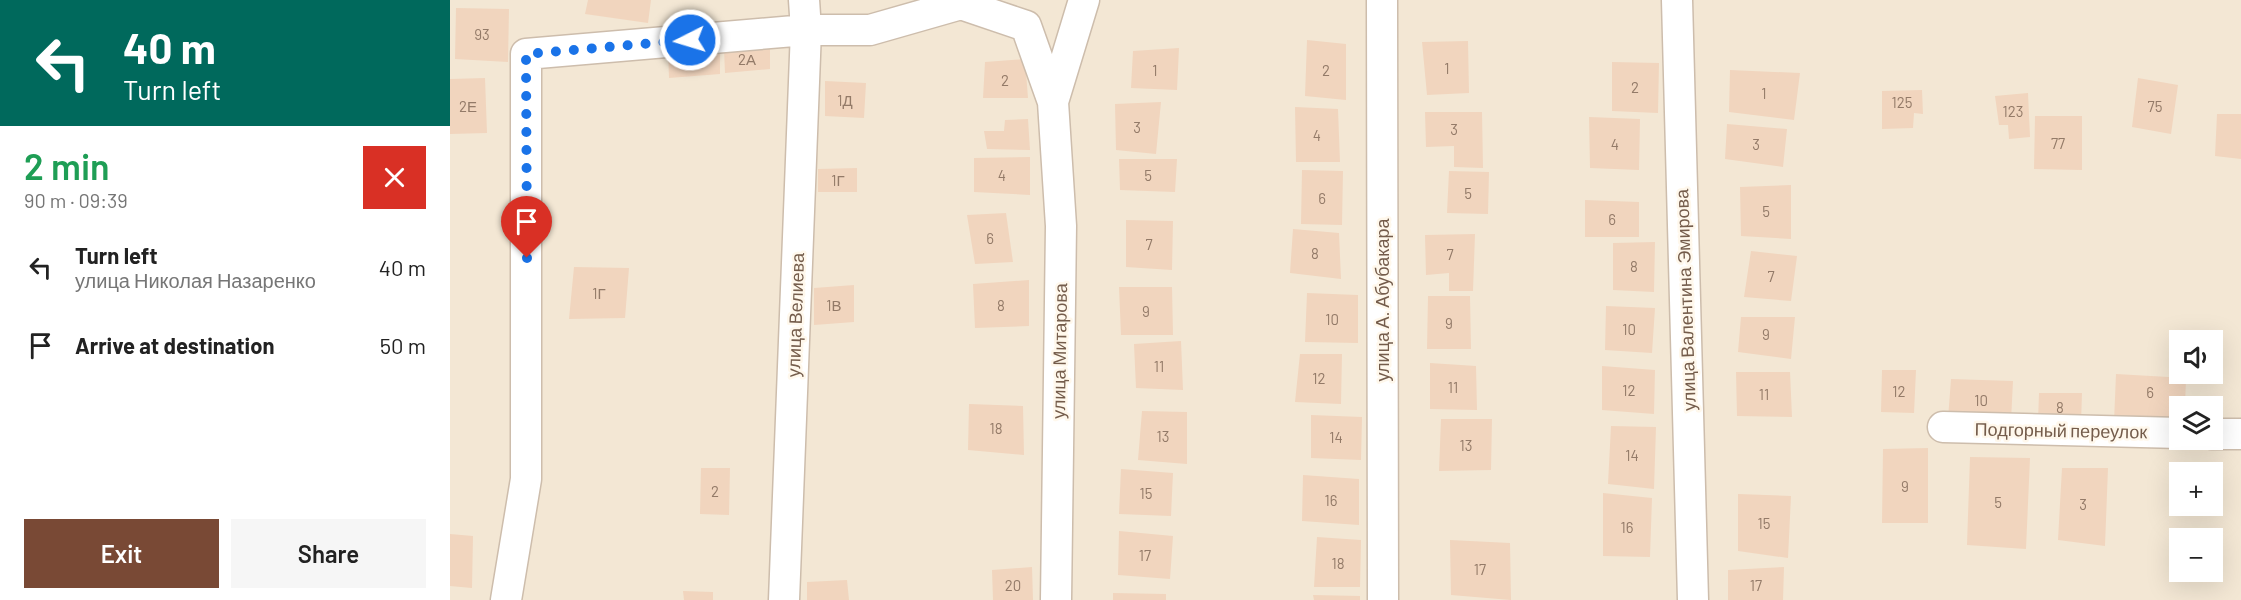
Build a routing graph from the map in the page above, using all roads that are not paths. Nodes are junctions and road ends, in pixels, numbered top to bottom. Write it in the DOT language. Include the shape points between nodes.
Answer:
graph roads {
  1 [pos="804,0"];
  2 [pos="1084,0"];
  3 [pos="1382,0"];
  4 [pos="1677,0"];
  5 [pos="806,30"];
  6 [pos="1053,102"];
  7 [pos="1943,427"];
  8 [pos="2169,433"];
  9 [pos="2223,434"];
  10 [pos="2241,434"];
  11 [pos="506,600"];
  12 [pos="784,600"];
  13 [pos="1056,600"];
  14 [pos="1383,600"];
  15 [pos="1693,600"];
  1 -- 5 [label="street"];
  2 -- 6 [label="street, улица Митарова"];
  3 -- 14 [label="street, улица А. Абубакара"];
  4 -- 15 [label="street, улица Валентина Эмирова"];
  5 -- 6 [label="street, улица Митарова" via="870,30 961,4 1026,26"];
  5 -- 11 [label="street" via="526,54 526,479"];
  5 -- 12 [label="street, улица Велиева"];
  6 -- 13 [label="street, улица Митарова" via="1061,226"];
  7 -- 8 [label="street, Подгорный переулок"];
  9 -- 10 [label="street"];
}
